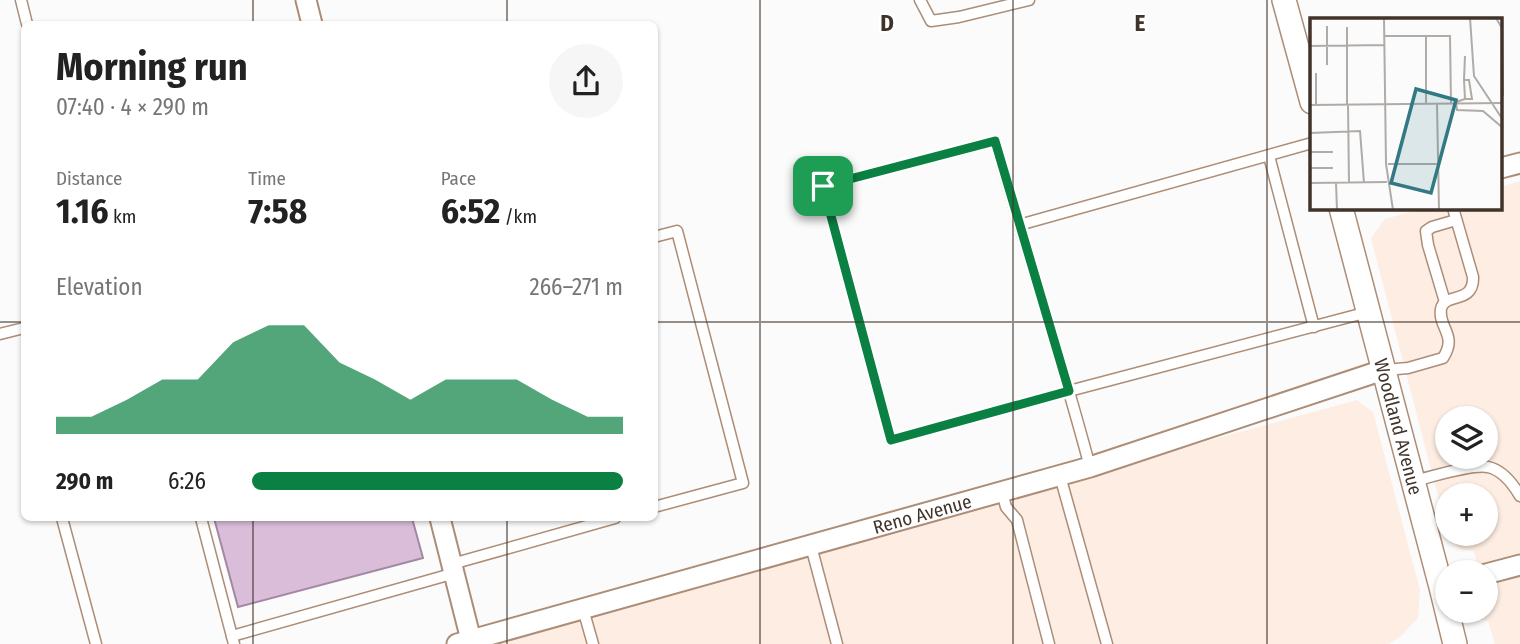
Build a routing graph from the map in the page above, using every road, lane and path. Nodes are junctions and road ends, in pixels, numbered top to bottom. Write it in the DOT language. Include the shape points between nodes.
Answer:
graph roads {
  1 [pos="21,0"];
  2 [pos="306,0"];
  3 [pos="920,0"];
  4 [pos="1028,0"];
  5 [pos="1284,0"];
  6 [pos="26,21"];
  7 [pos="311,21"];
  8 [pos="1307,69"];
  9 [pos="1310,89"];
  10 [pos="1310,144"];
  11 [pos="1269,156"];
  12 [pos="1520,163"];
  13 [pos="1502,168"];
  14 [pos="1344,210"];
  15 [pos="1454,210"];
  16 [pos="1456,220"];
  17 [pos="1019,225"];
  18 [pos="658,236"];
  19 [pos="1444,302"];
  20 [pos="1368,312"];
  21 [pos="1314,327"];
  22 [pos="21,329"];
  23 [pos="0,334"];
  24 [pos="1383,370"];
  25 [pos="1069,391"];
  26 [pos="1090,467"];
  27 [pos="1060,476"];
  28 [pos="1412,481"];
  29 [pos="1002,492"];
  30 [pos="1520,496"];
  31 [pos="658,506"];
  32 [pos="63,521"];
  33 [pos="202,521"];
  34 [pos="441,521"];
  35 [pos="605,521"];
  36 [pos="811,545"];
  37 [pos="1436,560"];
  38 [pos="1520,565"];
  39 [pos="453,569"];
  40 [pos="1498,571"];
  41 [pos="583,609"];
  42 [pos="1451,623"];
  43 [pos="233,640"];
  44 [pos="464,642"];
  45 [pos="96,644"];
  46 [pos="593,644"];
  47 [pos="837,644"];
  48 [pos="1049,644"];
  49 [pos="1107,644"];
  50 [pos="1455,644"];
  1 -- 6 [label="lane"];
  2 -- 7 [label="street"];
  3 -- 4 [label="lane" via="931,21"];
  5 -- 8 [label="street"];
  8 -- 9 [label="street"];
  10 -- 11 [label="lane"];
  11 -- 17 [label="lane"];
  11 -- 21 [label="lane"];
  12 -- 13 [label="street"];
  14 -- 20 [label="street, Woodland Avenue"];
  15 -- 16 [label="lane"];
  16 -- 19 [label="lane" via="1473,285 1469,293"];
  16 -- 19 [label="lane" via="1426,231"];
  17 -- 25 [label="lane"];
  17 -- 25 [label="lane" via="995,141 823,186 891,440"];
  18 -- 31 [label="lane" via="677,231 743,482"];
  19 -- 24 [label="lane" via="1441,313 1449,341 1443,358"];
  20 -- 21 [label="lane"];
  20 -- 24 [label="street, Woodland Avenue"];
  21 -- 25 [label="lane"];
  22 -- 23 [label="lane"];
  24 -- 26 [label="street, Reno Avenue"];
  24 -- 28 [label="street, Woodland Avenue"];
  25 -- 26 [label="lane"];
  26 -- 27 [label="street, Reno Avenue"];
  27 -- 29 [label="street, Reno Avenue"];
  27 -- 49 [label="lane"];
  28 -- 30 [label="lane" via="1490,467 1505,476"];
  28 -- 37 [label="street, Woodland Avenue"];
  29 -- 36 [label="street, Reno Avenue"];
  29 -- 48 [label="lane" via="1006,508 1017,520"];
  32 -- 45 [label="lane"];
  33 -- 43 [label="lane"];
  34 -- 39 [label="street"];
  35 -- 39 [label="lane"];
  36 -- 41 [label="street, Reno Avenue"];
  36 -- 47 [label="lane"];
  38 -- 40 [label="street"];
  39 -- 43 [label="lane"];
  39 -- 44 [label="street"];
  41 -- 44 [label="street, Reno Avenue"];
  41 -- 46 [label="lane"];
  42 -- 50 [label="street, Woodland Avenue"];
}
